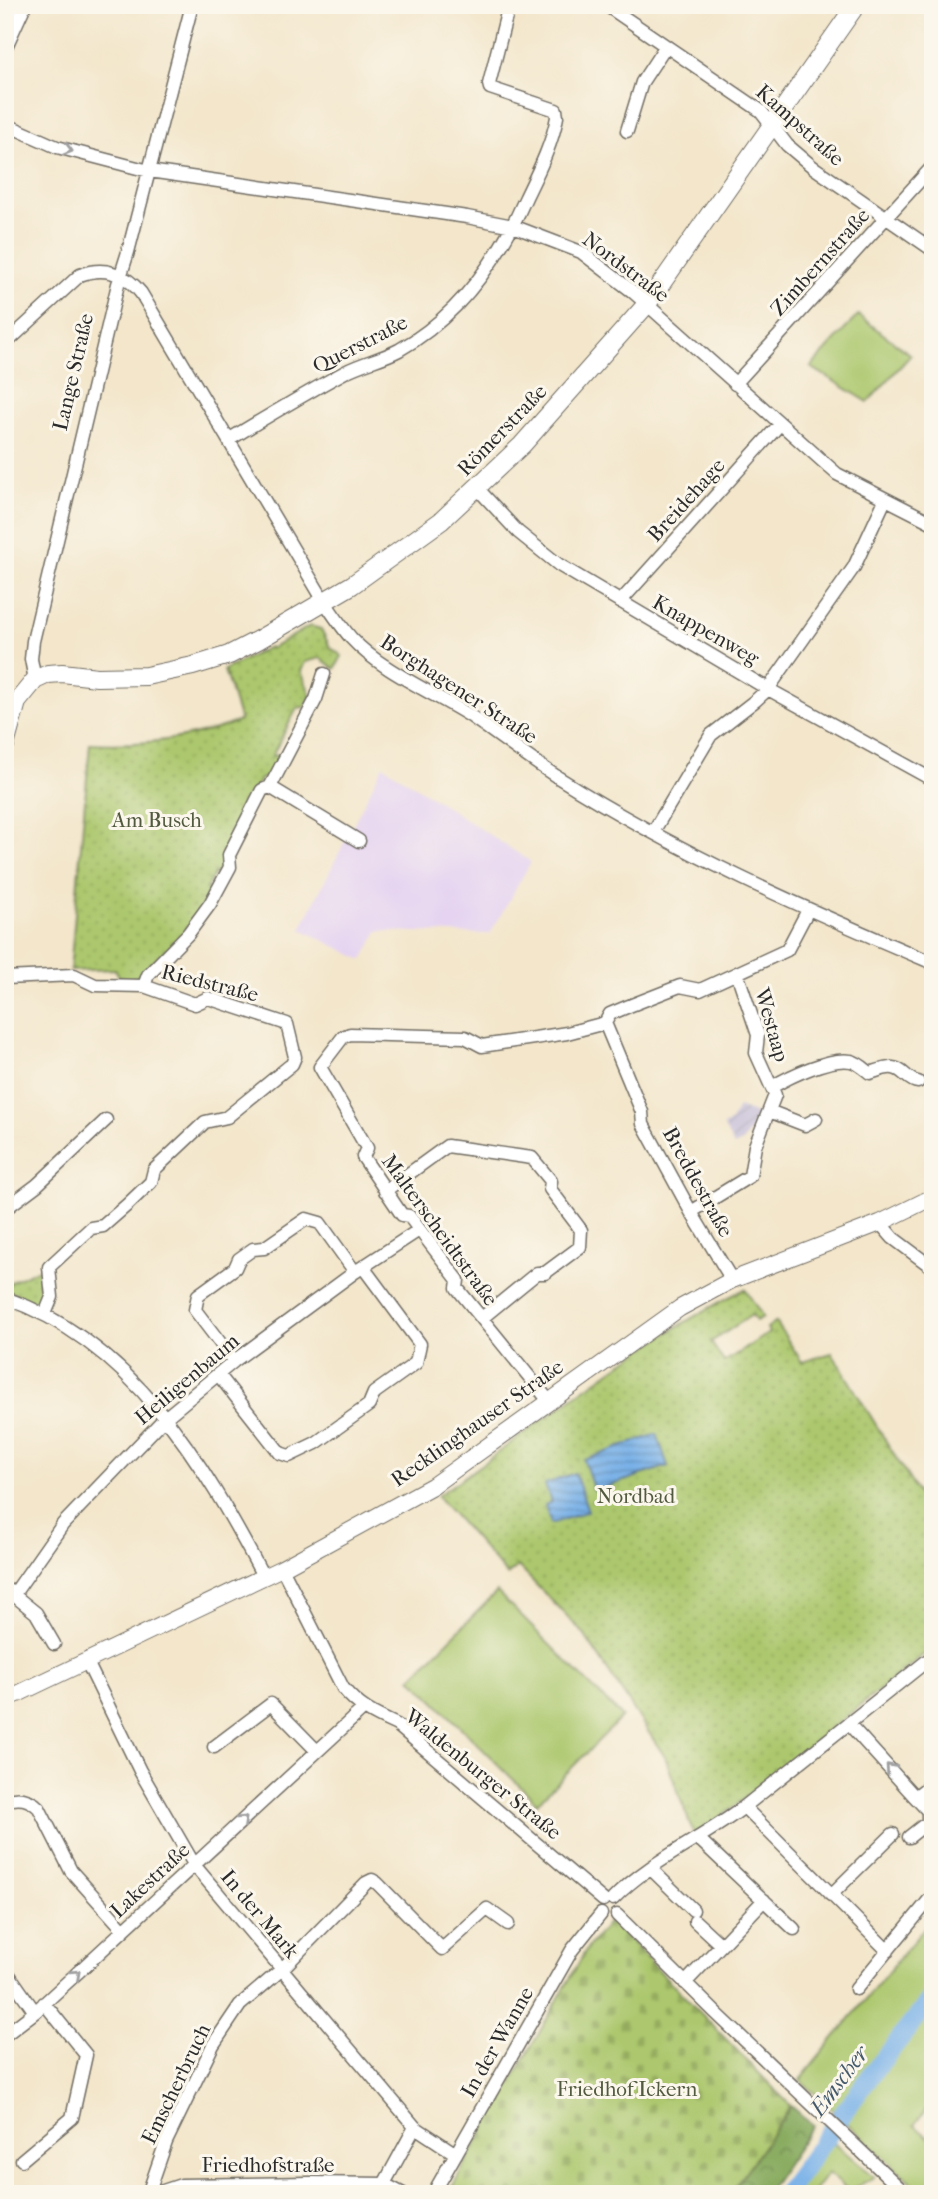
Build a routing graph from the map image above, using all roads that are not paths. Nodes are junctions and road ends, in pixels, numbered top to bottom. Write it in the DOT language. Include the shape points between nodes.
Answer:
graph roads {
  1 [pos="25,5"];
  2 [pos="192,5"];
  3 [pos="509,5"];
  4 [pos="606,5"];
  5 [pos="856,5"];
  6 [pos="665,47"];
  7 [pos="5,49"];
  8 [pos="5,124"];
  9 [pos="772,125"];
  10 [pos="627,131"];
  11 [pos="933,166"];
  12 [pos="149,171"];
  13 [pos="885,218"];
  14 [pos="513,226"];
  15 [pos="933,250"];
  16 [pos="121,275"];
  17 [pos="647,304"];
  18 [pos="5,344"];
  19 [pos="735,384"];
  20 [pos="780,424"];
  21 [pos="230,439"];
  22 [pos="478,489"];
  23 [pos="885,500"];
  24 [pos="933,523"];
  25 [pos="324,601"];
  26 [pos="620,602"];
  27 [pos="324,674"];
  28 [pos="36,680"];
  29 [pos="768,688"];
  30 [pos="5,745"];
  31 [pos="933,780"];
  32 [pos="270,787"];
  33 [pos="653,832"];
  34 [pos="359,841"];
  35 [pos="808,910"];
  36 [pos="933,963"];
  37 [pos="737,973"];
  38 [pos="5,978"];
  39 [pos="144,986"];
  40 [pos="605,1023"];
  41 [pos="918,1082"];
  42 [pos="772,1087"];
  43 [pos="769,1111"];
  44 [pos="106,1119"];
  45 [pos="816,1119"];
  46 [pos="385,1191"];
  47 [pos="933,1197"];
  48 [pos="5,1209"];
  49 [pos="691,1212"];
  50 [pos="880,1223"];
  51 [pos="419,1230"];
  52 [pos="933,1268"];
  53 [pos="359,1269"];
  54 [pos="732,1280"];
  55 [pos="5,1298"];
  56 [pos="45,1314"];
  57 [pos="482,1318"];
  58 [pos="234,1361"];
  59 [pos="218,1374"];
  60 [pos="549,1401"];
  61 [pos="165,1418"];
  62 [pos="282,1568"];
  63 [pos="263,1576"];
  64 [pos="9,1591"];
  65 [pos="54,1644"];
  66 [pos="933,1657"];
  67 [pos="86,1660"];
  68 [pos="5,1700"];
  69 [pos="363,1709"];
  70 [pos="849,1724"];
  71 [pos="214,1746"];
  72 [pos="317,1751"];
  73 [pos="933,1783"];
  74 [pos="915,1797"];
  75 [pos="5,1801"];
  76 [pos="744,1807"];
  77 [pos="893,1834"];
  78 [pos="909,1837"];
  79 [pos="699,1839"];
  80 [pos="195,1866"];
  81 [pos="650,1868"];
  82 [pos="831,1895"];
  83 [pos="608,1900"];
  84 [pos="764,1900"];
  85 [pos="929,1900"];
  86 [pos="601,1914"];
  87 [pos="617,1915"];
  88 [pos="508,1924"];
  89 [pos="794,1929"];
  90 [pos="124,1930"];
  91 [pos="722,1945"];
  92 [pos="888,1951"];
  93 [pos="5,1969"];
  94 [pos="281,1970"];
  95 [pos="685,1983"];
  96 [pos="856,1989"];
  97 [pos="39,2008"];
  98 [pos="5,2035"];
  99 [pos="415,2127"];
  100 [pos="456,2154"];
  101 [pos="22,2160"];
  102 [pos="384,2183"];
  103 [pos="148,2194"];
  104 [pos="154,2194"];
  105 [pos="403,2194"];
  106 [pos="433,2194"];
  107 [pos="906,2194"];
  1 -- 7 [label="street"];
  2 -- 12 [label="street, Lange Straße"];
  3 -- 14 [label="street, Querstraße" via="490,88 556,110 551,136"];
  4 -- 6 [label="street, Kampstraße"];
  5 -- 9 [label="main road, Römerstraße"];
  6 -- 9 [label="street, Kampstraße" via="761,111"];
  6 -- 10 [label="street" via="642,82"];
  8 -- 12 [label="street, Nordstraße, one-way" via="57,147"];
  9 -- 13 [label="street, Kampstraße" via="813,167"];
  9 -- 17 [label="main road, Römerstraße"];
  11 -- 13 [label="street, Zimbernstraße"];
  12 -- 14 [label="street, Nordstraße"];
  12 -- 16 [label="street, Lange Straße"];
  13 -- 15 [label="street, Kampstraße"];
  13 -- 19 [label="street, Zimbernstraße"];
  14 -- 17 [label="street, Nordstraße" via="581,252"];
  14 -- 21 [label="street, Querstraße" via="478,283 421,336 348,370"];
  16 -- 18 [label="street" via="106,271 80,275"];
  16 -- 21 [label="street, Borghagener Straße" via="141,293"];
  16 -- 28 [label="street, Lange Straße" via="31,648"];
  17 -- 19 [label="street, Nordstraße"];
  17 -- 22 [label="main road, Römerstraße"];
  19 -- 20 [label="street, Nordstraße"];
  20 -- 23 [label="street, Nordstraße" via="836,474"];
  20 -- 26 [label="street, Breidehage"];
  21 -- 25 [label="street, Borghagener Straße"];
  22 -- 25 [label="main road, Römerstraße" via="416,540"];
  22 -- 26 [label="street, Knappenweg" via="536,547"];
  23 -- 24 [label="street, Nordstraße"];
  23 -- 29 [label="street" via="854,567"];
  25 -- 28 [label="main road, Römerstraße" via="246,647 193,666 146,676 62,673"];
  25 -- 33 [label="street, Borghagener Straße" via="353,640 382,664"];
  26 -- 29 [label="street, Knappenweg"];
  27 -- 32 [label="street" via="316,699"];
  28 -- 30 [label="main road" via="17,702"];
  29 -- 31 [label="street, Knappenweg"];
  29 -- 33 [label="street" via="711,734"];
  32 -- 34 [label="street"];
  32 -- 39 [label="street" via="262,790 210,904 148,975"];
  33 -- 35 [label="street, Borghagener Straße"];
  35 -- 36 [label="street, Borghagener Straße"];
  35 -- 37 [label="street" via="787,950"];
  37 -- 40 [label="street" via="700,990 681,986 610,1014"];
  37 -- 42 [label="street, Westaap" via="758,1035 756,1053"];
  38 -- 39 [label="street, Riedstraße" via="74,975 95,985"];
  39 -- 56 [label="street, Riedstraße" via="195,1004 208,998 282,1021 290,1029 295,1060 227,1117 205,1122 154,1170 151,1182 127,1205 103,1226 91,1228 49,1267 52,1297"];
  40 -- 46 [label="street, Malterscheidtstraße" via="567,1034 482,1046 464,1037 343,1037 320,1067 367,1148 363,1157"];
  40 -- 49 [label="street, Breddestraße" via="643,1124"];
  41 -- 42 [label="street, Westaap" via="898,1069 870,1073 852,1061 830,1062"];
  42 -- 43 [label="street, Westaap" via="775,1095"];
  43 -- 45 [label="street" via="805,1125"];
  43 -- 49 [label="street, Westaap" via="755,1146 750,1176"];
  44 -- 48 [label="street"];
  46 -- 51 [label="street, Malterscheidtstraße"];
  46 -- 57 [label="street" via="447,1146 532,1158 551,1181 550,1189 581,1230 580,1247 545,1273 537,1273"];
  47 -- 50 [label="street, Recklinghauser Straße"];
  49 -- 54 [label="street, Breddestraße"];
  50 -- 52 [label="street"];
  50 -- 54 [label="street, Recklinghauser Straße"];
  51 -- 53 [label="street, Heiligenbaum"];
  51 -- 57 [label="street, Malterscheidtstraße"];
  53 -- 58 [label="street, Heiligenbaum"];
  53 -- 58 [label="street" via="320,1223 306,1219 239,1259 235,1268 198,1295 195,1310"];
  53 -- 59 [label="street" via="420,1344 416,1363 374,1393 369,1405 316,1443 289,1456 280,1454"];
  54 -- 60 [label="street, Recklinghauser Straße" via="659,1321"];
  55 -- 56 [label="street"];
  56 -- 61 [label="street" via="127,1376"];
  57 -- 60 [label="street, Malterscheidtstraße"];
  58 -- 59 [label="street, Heiligenbaum"];
  59 -- 61 [label="street, Heiligenbaum"];
  60 -- 62 [label="street, Recklinghauser Straße" via="432,1486"];
  61 -- 63 [label="street" via="211,1482"];
  61 -- 64 [label="street, Heiligenbaum" via="63,1524"];
  62 -- 63 [label="street, Recklinghauser Straße"];
  62 -- 69 [label="street, Waldenburger Straße" via="343,1688"];
  63 -- 67 [label="street, Recklinghauser Straße"];
  64 -- 65 [label="street" via="36,1613"];
  66 -- 70 [label="street"];
  67 -- 68 [label="street, Recklinghauser Straße"];
  67 -- 80 [label="street, In der Mark"];
  69 -- 72 [label="street, Lakestraße"];
  69 -- 83 [label="street, Waldenburger Straße" via="397,1725"];
  74 -- 70 [label="street, one-way"];
  70 -- 76 [label="street"];
  71 -- 72 [label="street" via="271,1704"];
  80 -- 72 [label="street, Lakestraße, one-way"];
  73 -- 74 [label="street"];
  74 -- 78 [label="street" via="928,1811 928,1822"];
  75 -- 90 [label="street" via="24,1798 39,1808 71,1871"];
  76 -- 79 [label="street"];
  76 -- 82 [label="street"];
  77 -- 82 [label="street"];
  79 -- 81 [label="street"];
  79 -- 84 [label="street"];
  80 -- 90 [label="street, Lakestraße"];
  80 -- 94 [label="street, In der Mark"];
  81 -- 83 [label="street"];
  81 -- 91 [label="street"];
  82 -- 92 [label="street"];
  83 -- 86 [label="street" via="600,1905"];
  83 -- 87 [label="street" via="619,1904"];
  84 -- 89 [label="street"];
  84 -- 91 [label="street"];
  85 -- 92 [label="street"];
  86 -- 87 [label="street" via="609,1919"];
  86 -- 100 [label="street, In der Wanne" via="572,1950"];
  87 -- 95 [label="street"];
  88 -- 94 [label="street, Emscherbruch" via="487,1909 442,1948 372,1880"];
  97 -- 90 [label="street, Lakestraße, one-way"];
  91 -- 95 [label="street"];
  92 -- 96 [label="street"];
  93 -- 97 [label="street"];
  94 -- 99 [label="street, In der Mark"];
  94 -- 103 [label="street, Emscherbruch" via="240,2005 212,2045 166,2142"];
  95 -- 107 [label="street"];
  97 -- 98 [label="street, Lakestraße"];
  97 -- 101 [label="street" via="86,2055 72,2118"];
  99 -- 100 [label="street, In der Mark"];
  99 -- 102 [label="street"];
  100 -- 106 [label="street, In der Wanne"];
  102 -- 104 [label="street, Friedhofstraße" via="181,2185"];
  102 -- 105 [label="street"];
}
